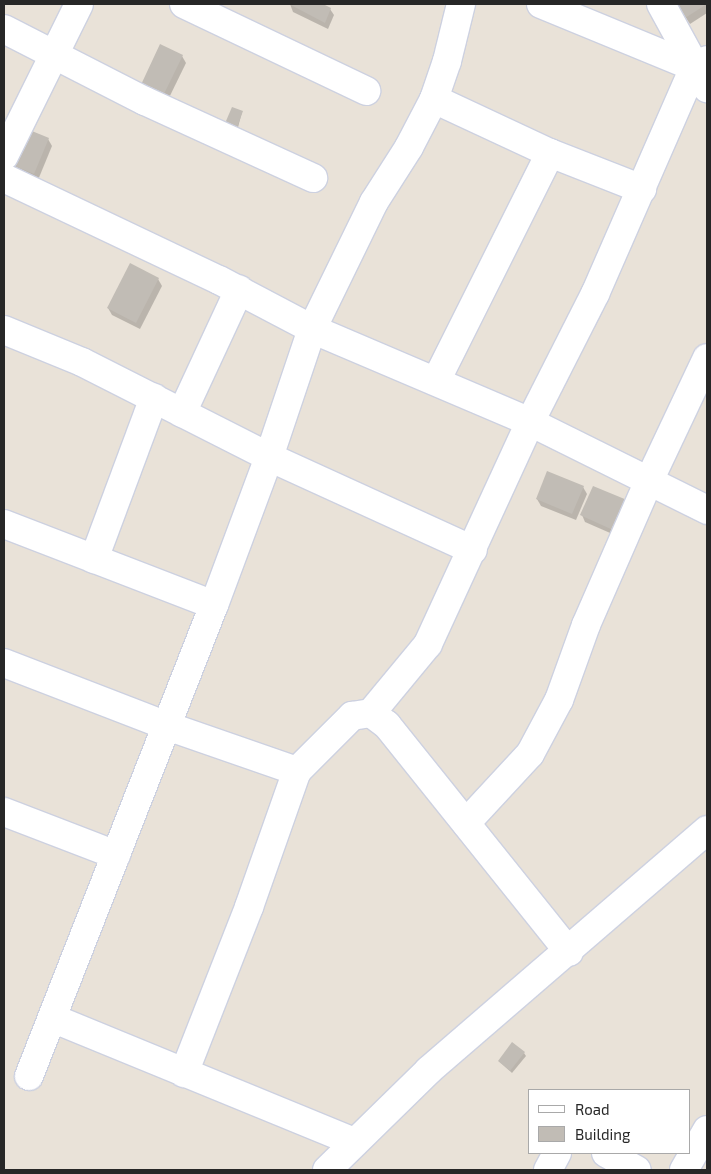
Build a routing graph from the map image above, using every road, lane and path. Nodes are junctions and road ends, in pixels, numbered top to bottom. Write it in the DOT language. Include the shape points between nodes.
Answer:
graph roads {
  1 [pos="79,4"];
  2 [pos="184,4"];
  3 [pos="461,4"];
  4 [pos="541,4"];
  5 [pos="661,4"];
  6 [pos="213,11"];
  7 [pos="4,29"];
  8 [pos="54,53"];
  9 [pos="703,72"];
  10 [pos="366,91"];
  11 [pos="434,99"];
  12 [pos="550,153"];
  13 [pos="4,156"];
  14 [pos="4,178"];
  15 [pos="312,178"];
  16 [pos="642,190"];
  17 [pos="239,290"];
  18 [pos="312,329"];
  19 [pos="4,330"];
  20 [pos="707,358"];
  21 [pos="436,381"];
  22 [pos="154,398"];
  23 [pos="182,413"];
  24 [pos="530,422"];
  25 [pos="269,456"];
  26 [pos="648,483"];
  27 [pos="707,510"];
  28 [pos="4,524"];
  29 [pos="473,550"];
  30 [pos="94,559"];
  31 [pos="214,605"];
  32 [pos="4,663"];
  33 [pos="371,713"];
  34 [pos="167,726"];
  35 [pos="297,772"];
  36 [pos="4,812"];
  37 [pos="466,823"];
  38 [pos="707,830"];
  39 [pos="116,855"];
  40 [pos="569,952"];
  41 [pos="52,1018"];
  42 [pos="184,1073"];
  43 [pos="29,1076"];
  44 [pos="707,1130"];
  45 [pos="355,1142"];
  46 [pos="556,1154"];
  47 [pos="608,1154"];
  48 [pos="327,1170"];
  49 [pos="548,1170"];
  50 [pos="637,1170"];
  51 [pos="684,1170"];
  1 -- 8 [label="street"];
  2 -- 6 [label="street"];
  3 -- 11 [label="street"];
  4 -- 9 [label="street"];
  5 -- 9 [label="street"];
  6 -- 10 [label="street"];
  7 -- 8 [label="street"];
  8 -- 13 [label="street"];
  8 -- 15 [label="street" via="145,101"];
  9 -- 16 [label="street"];
  11 -- 12 [label="street"];
  11 -- 18 [label="street" via="409,147 374,202"];
  12 -- 16 [label="street"];
  12 -- 21 [label="street"];
  14 -- 17 [label="street"];
  16 -- 24 [label="street" via="595,294"];
  17 -- 18 [label="street"];
  17 -- 23 [label="street"];
  18 -- 21 [label="street"];
  18 -- 25 [label="street"];
  19 -- 22 [label="street" via="82,362"];
  20 -- 26 [label="street"];
  21 -- 24 [label="street"];
  22 -- 23 [label="street"];
  22 -- 30 [label="street"];
  23 -- 25 [label="street"];
  24 -- 26 [label="street"];
  24 -- 29 [label="street"];
  25 -- 29 [label="street"];
  25 -- 31 [label="street"];
  26 -- 27 [label="street"];
  26 -- 37 [label="street" via="586,624 558,700 530,754"];
  28 -- 30 [label="street"];
  29 -- 33 [label="street" via="428,644"];
  30 -- 31 [label="street"];
  31 -- 34 [label="street"];
  32 -- 34 [label="street"];
  33 -- 35 [label="street" via="352,716"];
  33 -- 37 [label="street" via="387,725"];
  34 -- 35 [label="street"];
  34 -- 39 [label="street"];
  35 -- 42 [label="street" via="249,907"];
  36 -- 39 [label="street"];
  37 -- 40 [label="street"];
  38 -- 40 [label="street"];
  39 -- 41 [label="street"];
  40 -- 45 [label="street" via="429,1070"];
  41 -- 42 [label="street"];
  41 -- 43 [label="street"];
  42 -- 45 [label="street"];
  44 -- 51 [label="street"];
  45 -- 48 [label="street"];
  46 -- 49 [label="street"];
  47 -- 50 [label="street"];
}
